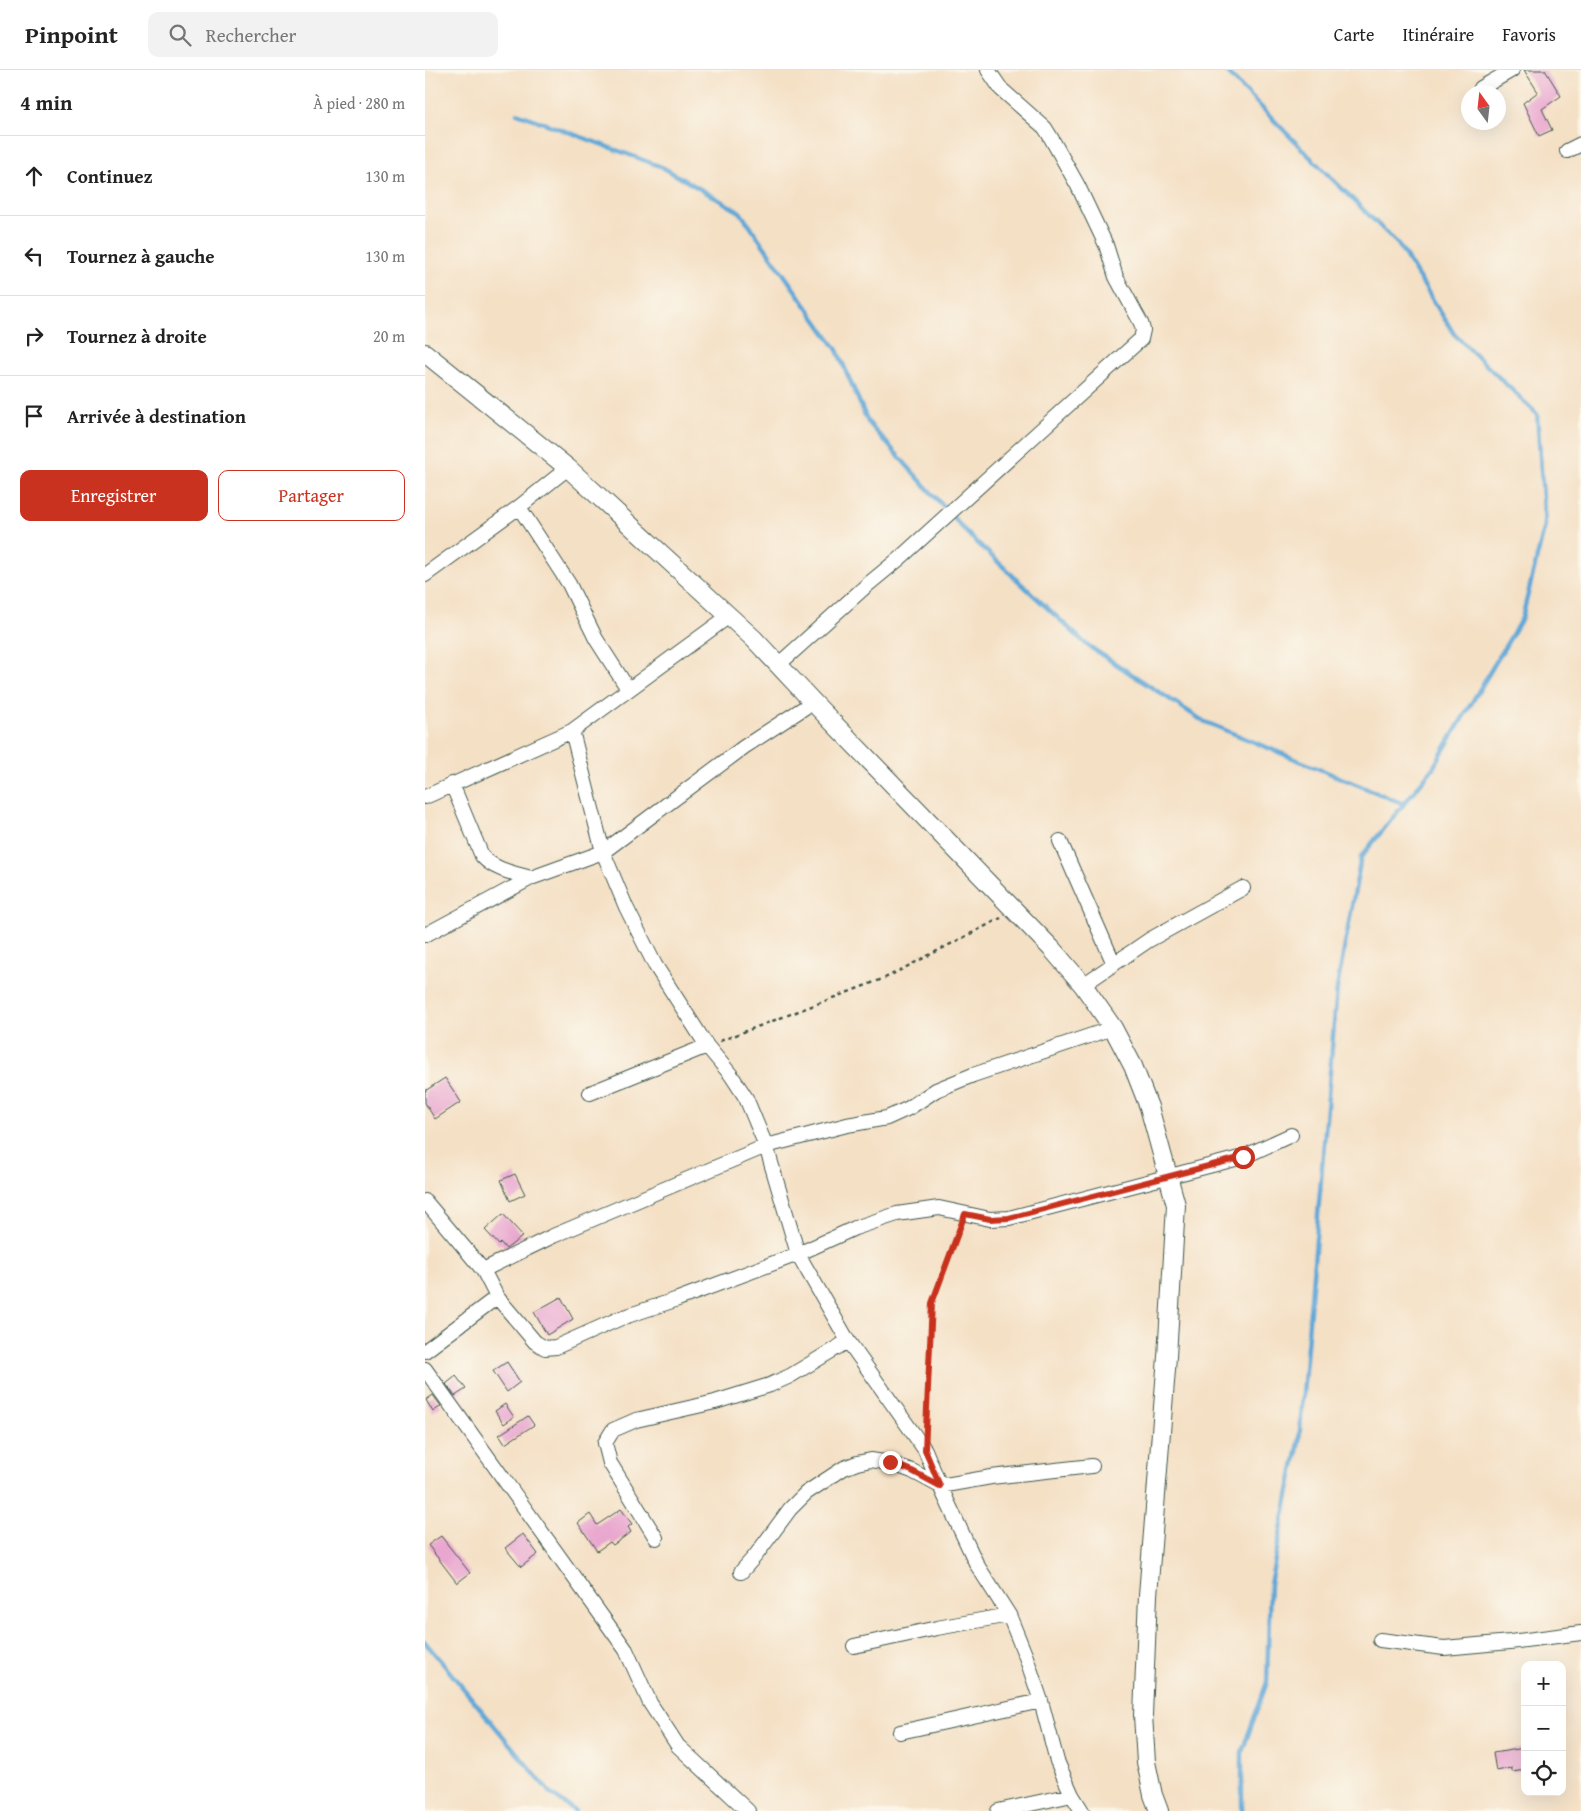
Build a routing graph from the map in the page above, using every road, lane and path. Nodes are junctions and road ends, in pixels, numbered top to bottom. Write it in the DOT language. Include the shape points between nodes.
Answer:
graph roads {
  1 [pos="988,70"];
  2 [pos="1512,70"];
  3 [pos="1486,85"];
  4 [pos="1581,144"];
  5 [pos="1567,151"];
  6 [pos="425,353"];
  7 [pos="568,468"];
  8 [pos="519,507"];
  9 [pos="425,575"];
  10 [pos="729,616"];
  11 [pos="778,665"];
  12 [pos="628,689"];
  13 [pos="813,702"];
  14 [pos="572,731"];
  15 [pos="452,784"];
  16 [pos="425,797"];
  17 [pos="1060,841"];
  18 [pos="603,852"];
  19 [pos="531,878"];
  20 [pos="1243,888"];
  21 [pos="1016,911"];
  22 [pos="425,935"];
  23 [pos="1114,964"];
  24 [pos="1083,985"];
  25 [pos="1113,1028"];
  26 [pos="707,1046"];
  27 [pos="590,1093"];
  28 [pos="1291,1135"];
  29 [pos="767,1146"];
  30 [pos="1169,1177"];
  31 [pos="425,1201"];
  32 [pos="965,1214"];
  33 [pos="798,1254"];
  34 [pos="483,1270"];
  35 [pos="497,1297"];
  36 [pos="847,1341"];
  37 [pos="425,1351"];
  38 [pos="425,1369"];
  39 [pos="925,1450"];
  40 [pos="1092,1466"];
  41 [pos="940,1486"];
  42 [pos="656,1538"];
  43 [pos="741,1572"];
  44 [pos="1009,1615"];
  45 [pos="1581,1633"];
  46 [pos="1380,1640"];
  47 [pos="854,1646"];
  48 [pos="1041,1701"];
  49 [pos="900,1732"];
  50 [pos="1071,1795"];
  51 [pos="748,1811"];
  52 [pos="998,1811"];
  53 [pos="1082,1811"];
  54 [pos="1159,1811"];
  1 -- 11 [label="street" via="1001,89 1045,128 1066,163 1103,238 1116,277 1141,322 1141,339"];
  2 -- 3 [label="street"];
  4 -- 5 [label="street"];
  6 -- 7 [label="street"];
  7 -- 8 [label="street"];
  7 -- 10 [label="street"];
  8 -- 9 [label="street"];
  8 -- 12 [label="street" via="569,584 596,639"];
  10 -- 11 [label="street"];
  10 -- 12 [label="street"];
  11 -- 13 [label="street"];
  12 -- 14 [label="street"];
  13 -- 18 [label="street" via="745,747"];
  13 -- 21 [label="street"];
  14 -- 15 [label="street"];
  14 -- 18 [label="street"];
  15 -- 16 [label="street"];
  15 -- 19 [label="street" via="488,862"];
  17 -- 23 [label="street"];
  18 -- 19 [label="street"];
  18 -- 26 [label="street" via="655,965"];
  19 -- 22 [label="street"];
  20 -- 23 [label="street" via="1149,940"];
  21 -- 24 [label="street"];
  21 -- 26 [label="path" via="885,978"];
  23 -- 24 [label="street"];
  24 -- 25 [label="street"];
  25 -- 29 [label="street" via="973,1075 936,1090 887,1118"];
  25 -- 30 [label="street" via="1133,1066"];
  26 -- 27 [label="street"];
  26 -- 29 [label="street" via="746,1098"];
  28 -- 30 [label="street" via="1243,1157"];
  29 -- 33 [label="street"];
  29 -- 34 [label="street" via="553,1236"];
  30 -- 32 [label="street" via="1009,1218 990,1219"];
  30 -- 54 [label="street" via="1176,1205 1169,1338 1148,1595 1143,1715 1146,1762"];
  31 -- 34 [label="street"];
  32 -- 33 [label="street" via="939,1208 897,1214 855,1228"];
  32 -- 39 [label="path" via="932,1303"];
  33 -- 35 [label="street" via="621,1318 556,1347 545,1348 535,1342"];
  33 -- 36 [label="street"];
  34 -- 35 [label="street"];
  35 -- 37 [label="street"];
  36 -- 39 [label="street"];
  36 -- 42 [label="street" via="770,1385 715,1402 636,1420 613,1430 605,1442 610,1463"];
  38 -- 51 [label="street" via="625,1650 650,1703 678,1746"];
  39 -- 41 [label="street"];
  40 -- 41 [label="street"];
  41 -- 43 [label="street" via="890,1462 871,1460 844,1468 790,1509"];
  41 -- 44 [label="street" via="977,1565"];
  44 -- 47 [label="street"];
  44 -- 48 [label="street"];
  45 -- 46 [label="street" via="1444,1648"];
  48 -- 49 [label="street"];
  48 -- 50 [label="street" via="1057,1761"];
  50 -- 52 [label="street"];
  50 -- 53 [label="street"];
}
